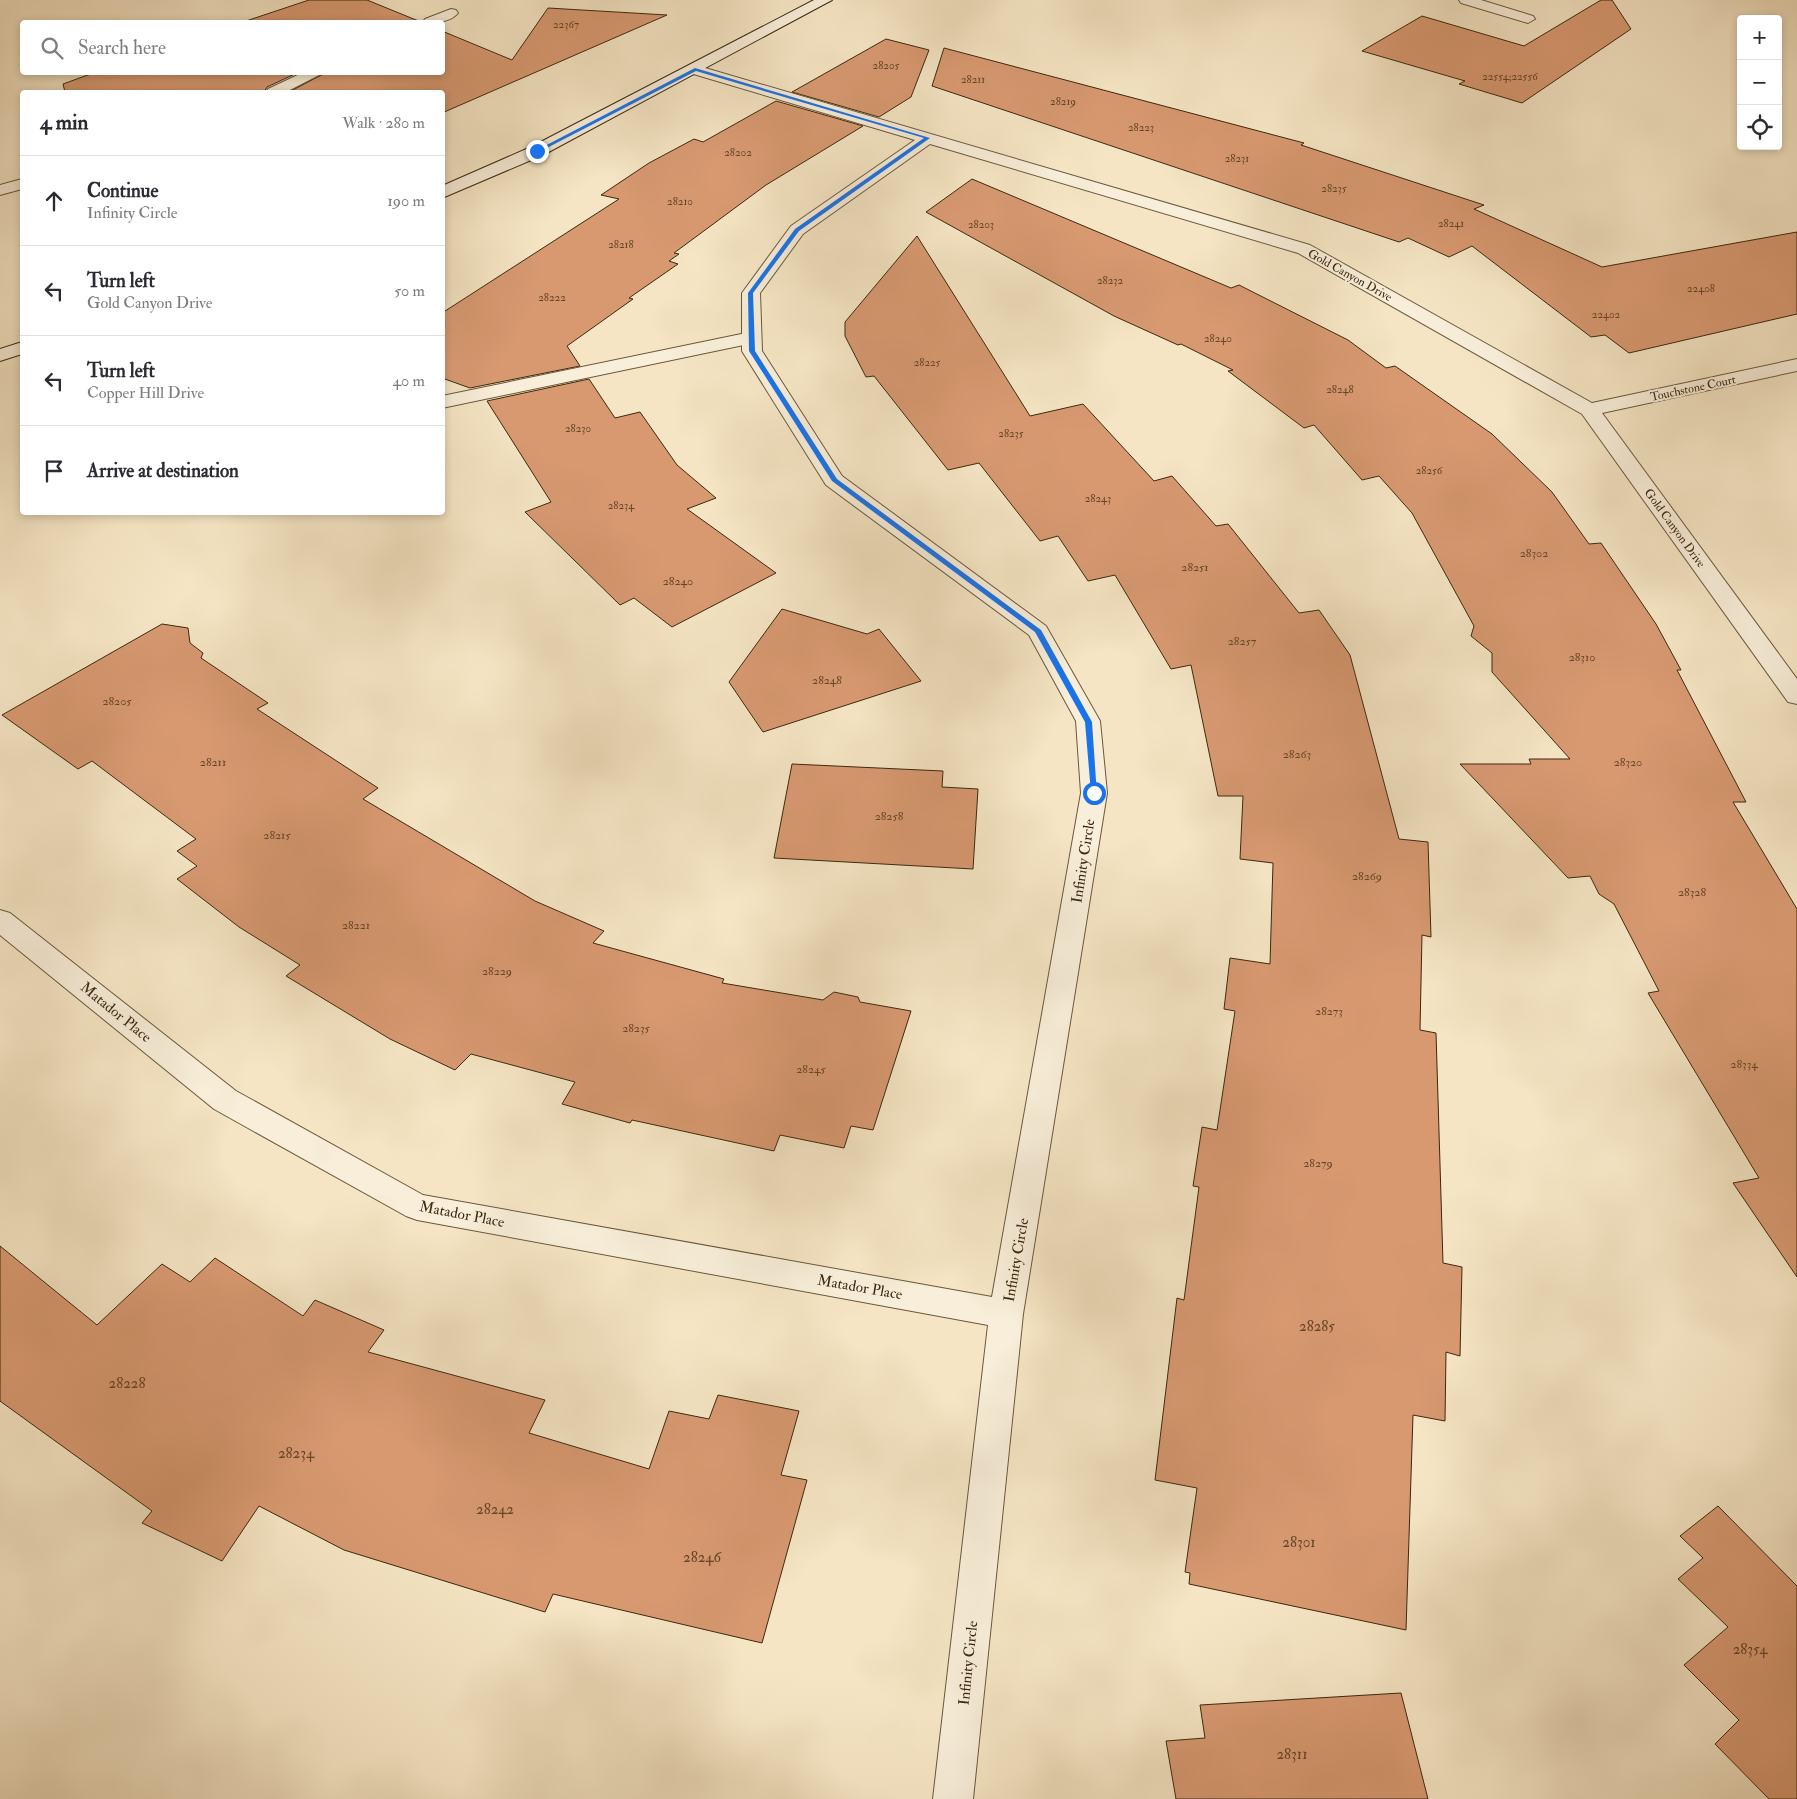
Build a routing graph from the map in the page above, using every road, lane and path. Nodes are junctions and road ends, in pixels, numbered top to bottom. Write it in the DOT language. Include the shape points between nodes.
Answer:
graph roads {
  1 [pos="825,0"];
  2 [pos="1466,0"];
  3 [pos="451,13"];
  4 [pos="1528,19"];
  5 [pos="435,20"];
  6 [pos="695,70"];
  7 [pos="311,75"];
  8 [pos="278,90"];
  9 [pos="928,138"];
  10 [pos="20,185"];
  11 [pos="0,190"];
  12 [pos="445,192"];
  13 [pos="751,338"];
  14 [pos="20,349"];
  15 [pos="0,355"];
  16 [pos="1797,365"];
  17 [pos="445,401"];
  18 [pos="1590,410"];
  19 [pos="1797,696"];
  20 [pos="0,920"];
  21 [pos="1006,1314"];
  22 [pos="953,1799"];
  1 -- 6 [label="street"];
  2 -- 4 [label="street"];
  3 -- 5 [label="street"];
  6 -- 9 [label="street, Gold Canyon Drive"];
  6 -- 12 [label="street" via="537,151"];
  7 -- 8 [label="street"];
  9 -- 13 [label="street, Infinity Circle" via="797,230 751,293"];
  9 -- 18 [label="street, Gold Canyon Drive" via="1304,249"];
  10 -- 11 [label="street"];
  13 -- 17 [label="street"];
  13 -- 21 [label="street, Infinity Circle" via="752,351 834,480 1038,631 1088,722 1094,793"];
  14 -- 15 [label="street"];
  16 -- 18 [label="street, Touchstone Court"];
  18 -- 19 [label="street, Gold Canyon Drive"];
  20 -- 21 [label="street, Matador Place" via="225,1100 417,1207"];
  21 -- 22 [label="street, Infinity Circle"];
}
